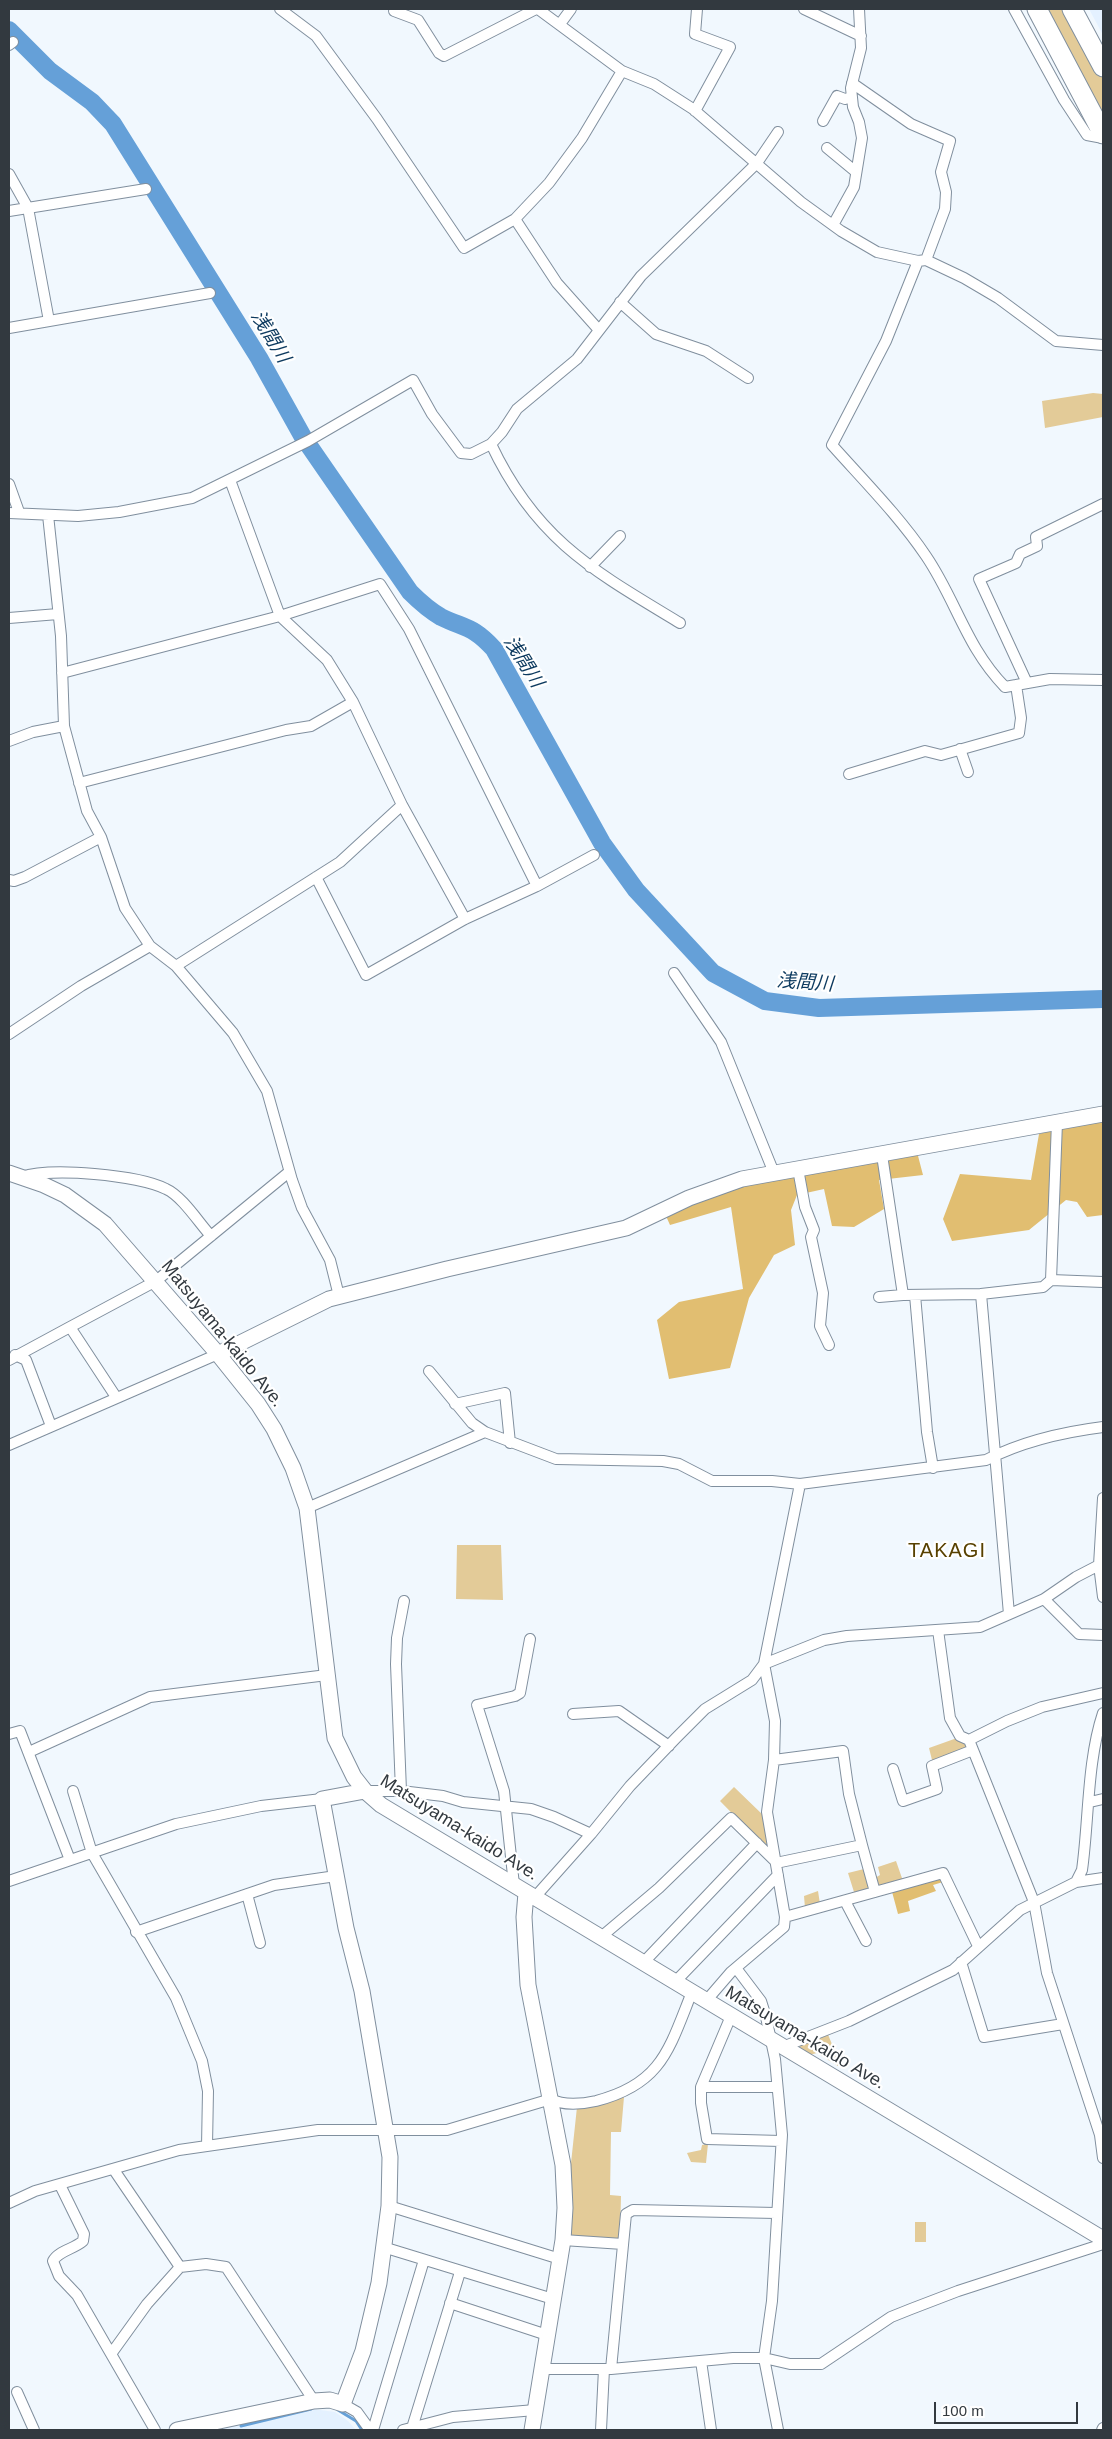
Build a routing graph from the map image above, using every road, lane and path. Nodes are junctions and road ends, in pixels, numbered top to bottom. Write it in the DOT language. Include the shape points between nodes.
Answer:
graph roads {
  1 [pos="280,9"];
  2 [pos="537,9"];
  3 [pos="571,9"];
  4 [pos="697,9"];
  5 [pos="804,9"];
  6 [pos="859,9"];
  7 [pos="1014,9"];
  8 [pos="1036,9"];
  9 [pos="1072,9"];
  10 [pos="394,11"];
  11 [pos="560,24"];
  12 [pos="861,36"];
  13 [pos="1103,67"];
  14 [pos="622,71"];
  15 [pos="852,83"];
  16 [pos="852,97"];
  17 [pos="695,111"];
  18 [pos="823,121"];
  19 [pos="778,132"];
  20 [pos="1103,136"];
  21 [pos="827,148"];
  22 [pos="757,164"];
  23 [pos="856,172"];
  24 [pos="9,174"];
  25 [pos="146,189"];
  26 [pos="28,208"];
  27 [pos="9,211"];
  28 [pos="515,219"];
  29 [pos="833,225"];
  30 [pos="922,261"];
  31 [pos="210,293"];
  32 [pos="620,302"];
  33 [pos="49,321"];
  34 [pos="9,328"];
  35 [pos="598,329"];
  36 [pos="1103,345"];
  37 [pos="748,378"];
  38 [pos="491,444"];
  39 [pos="230,480"];
  40 [pos="9,484"];
  41 [pos="1103,504"];
  42 [pos="14,512"];
  43 [pos="48,515"];
  44 [pos="620,536"];
  45 [pos="590,567"];
  46 [pos="58,614"];
  47 [pos="280,616"];
  48 [pos="9,618"];
  49 [pos="680,624"];
  50 [pos="62,673"];
  51 [pos="1103,680"];
  52 [pos="1027,683"];
  53 [pos="1016,685"];
  54 [pos="353,702"];
  55 [pos="64,726"];
  56 [pos="9,742"];
  57 [pos="960,749"];
  58 [pos="968,772"];
  59 [pos="849,774"];
  60 [pos="79,783"];
  61 [pos="402,805"];
  62 [pos="101,837"];
  63 [pos="594,854"];
  64 [pos="316,878"];
  65 [pos="9,880"];
  66 [pos="537,886"];
  67 [pos="465,919"];
  68 [pos="150,946"];
  69 [pos="176,966"];
  70 [pos="674,973"];
  71 [pos="9,1034"];
  72 [pos="1103,1114"];
  73 [pos="1057,1122"];
  74 [pos="882,1155"];
  75 [pos="798,1169"];
  76 [pos="289,1172"];
  77 [pos="774,1173"];
  78 [pos="15,1175"];
  79 [pos="211,1236"];
  80 [pos="1051,1280"];
  81 [pos="156,1281"];
  82 [pos="1103,1282"];
  83 [pos="981,1294"];
  84 [pos="903,1295"];
  85 [pos="915,1295"];
  86 [pos="339,1296"];
  87 [pos="878,1298"];
  88 [pos="70,1327"];
  89 [pos="828,1345"];
  90 [pos="218,1354"];
  91 [pos="12,1358"];
  92 [pos="429,1371"];
  93 [pos="116,1398"];
  94 [pos="455,1404"];
  95 [pos="51,1426"];
  96 [pos="1103,1427"];
  97 [pos="485,1432"];
  98 [pos="510,1443"];
  99 [pos="9,1446"];
  100 [pos="996,1455"];
  101 [pos="933,1468"];
  102 [pos="800,1484"];
  103 [pos="1103,1498"];
  104 [pos="307,1508"];
  105 [pos="1101,1564"];
  106 [pos="1103,1596"];
  107 [pos="1044,1599"];
  108 [pos="404,1601"];
  109 [pos="1009,1614"];
  110 [pos="938,1630"];
  111 [pos="1103,1635"];
  112 [pos="530,1639"];
  113 [pos="764,1664"];
  114 [pos="327,1675"];
  115 [pos="1103,1693"];
  116 [pos="1103,1713"];
  117 [pos="573,1714"];
  118 [pos="9,1734"];
  119 [pos="969,1740"];
  120 [pos="669,1746"];
  121 [pos="973,1750"];
  122 [pos="30,1752"];
  123 [pos="774,1760"];
  124 [pos="893,1770"];
  125 [pos="73,1791"];
  126 [pos="365,1791"];
  127 [pos="400,1791"];
  128 [pos="322,1799"];
  129 [pos="1103,1799"];
  130 [pos="1090,1802"];
  131 [pos="506,1806"];
  132 [pos="591,1834"];
  133 [pos="757,1843"];
  134 [pos="862,1845"];
  135 [pos="92,1853"];
  136 [pos="70,1860"];
  137 [pos="776,1862"];
  138 [pos="778,1875"];
  139 [pos="336,1876"];
  140 [pos="1103,1878"];
  141 [pos="9,1881"];
  142 [pos="1076,1882"];
  143 [pos="525,1892"];
  144 [pos="876,1892"];
  145 [pos="247,1894"];
  146 [pos="845,1901"];
  147 [pos="1034,1902"];
  148 [pos="785,1917"];
  149 [pos="136,1932"];
  150 [pos="601,1938"];
  151 [pos="866,1941"];
  152 [pos="260,1943"];
  153 [pos="978,1946"];
  154 [pos="961,1962"];
  155 [pos="644,1963"];
  156 [pos="736,1968"];
  157 [pos="675,1982"];
  158 [pos="692,1992"];
  159 [pos="706,2001"];
  160 [pos="731,2016"];
  161 [pos="1063,2024"];
  162 [pos="771,2038"];
  163 [pos="785,2046"];
  164 [pos="701,2087"];
  165 [pos="777,2087"];
  166 [pos="551,2100"];
  167 [pos="387,2131"];
  168 [pos="781,2141"];
  169 [pos="207,2146"];
  170 [pos="1103,2158"];
  171 [pos="114,2170"];
  172 [pos="60,2185"];
  173 [pos="9,2203"];
  174 [pos="388,2206"];
  175 [pos="776,2213"];
  176 [pos="1103,2239"];
  177 [pos="563,2240"];
  178 [pos="623,2244"];
  179 [pos="1103,2244"];
  180 [pos="383,2247"];
  181 [pos="560,2259"];
  182 [pos="424,2260"];
  183 [pos="180,2267"];
  184 [pos="460,2272"];
  185 [pos="554,2299"];
  186 [pos="450,2303"];
  187 [pos="547,2335"];
  188 [pos="111,2354"];
  189 [pos="764,2358"];
  190 [pos="700,2361"];
  191 [pos="542,2369"];
  192 [pos="607,2369"];
  193 [pos="17,2392"];
  194 [pos="314,2401"];
  195 [pos="343,2404"];
  196 [pos="535,2410"];
  197 [pos="407,2429"];
  198 [pos="34,2430"];
  199 [pos="155,2430"];
  200 [pos="177,2430"];
  201 [pos="372,2430"];
  202 [pos="532,2430"];
  203 [pos="601,2430"];
  204 [pos="711,2430"];
  205 [pos="778,2430"];
  1 -- 28 [label="street" via="316,36 464,248"];
  2 -- 10 [label="street" via="444,56 418,20"];
  2 -- 11 [label="street"];
  3 -- 11 [label="street"];
  4 -- 17 [label="street" via="695,34 730,47"];
  5 -- 12 [label="street"];
  6 -- 12 [label="street"];
  7 -- 20 [label="street" via="1083,128 1088,134"];
  8 -- 20 [label="highway"];
  9 -- 13 [label="highway"];
  11 -- 14 [label="street"];
  12 -- 15 [label="street"];
  14 -- 17 [label="street" via="654,84"];
  14 -- 28 [label="street" via="582,138 549,183"];
  15 -- 16 [label="street"];
  15 -- 30 [label="street" via="911,124 950,141 941,172 946,192 945,209"];
  16 -- 18 [label="street" via="837,96"];
  16 -- 23 [label="street" via="862,138"];
  17 -- 22 [label="street"];
  19 -- 22 [label="street"];
  21 -- 23 [label="street"];
  22 -- 29 [label="street"];
  22 -- 32 [label="street" via="640,276"];
  23 -- 29 [label="street" via="854,187"];
  24 -- 26 [label="street"];
  25 -- 26 [label="street"];
  26 -- 27 [label="street"];
  26 -- 33 [label="street"];
  28 -- 35 [label="street" via="557,283"];
  29 -- 30 [label="street" via="877,252"];
  30 -- 36 [label="street" via="964,278 998,298 1056,341"];
  30 -- 53 [label="street" via="886,341 832,445 926,556 987,669 1005,687"];
  31 -- 33 [label="street"];
  32 -- 35 [label="street"];
  32 -- 37 [label="street" via="656,334 706,351"];
  33 -- 34 [label="street"];
  35 -- 38 [label="street" via="577,359 517,410"];
  38 -- 39 [label="street" via="471,454 462,453 432,414 413,380 305,442"];
  38 -- 45 [label="street" via="525,504 575,556"];
  39 -- 43 [label="street" via="192,498 170,504 94,514"];
  39 -- 47 [label="street"];
  40 -- 42 [label="street"];
  41 -- 52 [label="street" via="1036,537 1037,546 1020,554 1016,562 979,579"];
  42 -- 43 [label="street"];
  43 -- 46 [label="street"];
  44 -- 45 [label="street"];
  45 -- 49 [label="street"];
  46 -- 48 [label="street"];
  46 -- 50 [label="street"];
  47 -- 50 [label="street"];
  47 -- 54 [label="street" via="327,660"];
  47 -- 66 [label="street" via="380,584 409,629"];
  50 -- 55 [label="street"];
  51 -- 52 [label="street" via="1050,679"];
  52 -- 53 [label="street"];
  53 -- 57 [label="street" via="1021,718 1019,733"];
  54 -- 60 [label="street" via="311,726"];
  54 -- 61 [label="street"];
  55 -- 56 [label="street" via="33,732"];
  55 -- 60 [label="street"];
  57 -- 58 [label="street"];
  57 -- 59 [label="street" via="941,755 925,751"];
  60 -- 62 [label="street" via="87,810"];
  61 -- 64 [label="street" via="340,862"];
  61 -- 67 [label="street"];
  62 -- 65 [label="street" via="25,877"];
  62 -- 68 [label="street" via="125,908"];
  63 -- 66 [label="street"];
  64 -- 67 [label="street" via="366,975"];
  64 -- 69 [label="street"];
  66 -- 67 [label="street"];
  68 -- 69 [label="street"];
  68 -- 71 [label="street" via="81,986"];
  69 -- 76 [label="street" via="233,1033 267,1091"];
  70 -- 77 [label="street" via="721,1042"];
  72 -- 73 [label="street"];
  73 -- 74 [label="street"];
  73 -- 80 [label="street"];
  74 -- 75 [label="street"];
  74 -- 84 [label="street"];
  75 -- 77 [label="street"];
  75 -- 89 [label="street" via="805,1207 814,1230 812,1237 823,1293 820,1326"];
  76 -- 79 [label="street"];
  76 -- 86 [label="street" via="302,1208 330,1260"];
  77 -- 86 [label="street" via="720,1186 617,1230"];
  78 -- 79 [label="street" via="41,1172 147,1182 175,1195"];
  78 -- 81 [label="street, Matsuyama-kaido Ave." via="51,1188 86,1209 105,1224"];
  79 -- 81 [label="street"];
  80 -- 82 [label="street"];
  80 -- 83 [label="street" via="1043,1287"];
  81 -- 88 [label="street"];
  81 -- 90 [label="street, Matsuyama-kaido Ave."];
  83 -- 85 [label="street"];
  83 -- 100 [label="street"];
  84 -- 85 [label="street"];
  84 -- 87 [label="street"];
  85 -- 101 [label="street"];
  86 -- 90 [label="street"];
  88 -- 91 [label="street"];
  88 -- 93 [label="street"];
  90 -- 93 [label="street"];
  90 -- 104 [label="street, Matsuyama-kaido Ave." via="274,1429"];
  91 -- 95 [label="street" via="26,1360"];
  92 -- 94 [label="street"];
  93 -- 95 [label="street"];
  94 -- 97 [label="street"];
  94 -- 98 [label="street" via="505,1393"];
  95 -- 99 [label="street"];
  96 -- 100 [label="street" via="1048,1436"];
  97 -- 98 [label="street"];
  97 -- 104 [label="street"];
  98 -- 102 [label="street" via="556,1460 663,1461 679,1464 712,1481"];
  100 -- 101 [label="street" via="986,1460"];
  100 -- 109 [label="street"];
  101 -- 102 [label="street"];
  102 -- 113 [label="street"];
  103 -- 105 [label="street"];
  104 -- 114 [label="street, Matsuyama-kaido Ave."];
  105 -- 106 [label="street"];
  105 -- 107 [label="street" via="1076,1576"];
  107 -- 109 [label="street"];
  107 -- 111 [label="street" via="1079,1634"];
  108 -- 127 [label="street" via="396,1664"];
  109 -- 110 [label="street" via="980,1627"];
  110 -- 113 [label="street" via="824,1640"];
  110 -- 119 [label="street" via="950,1718 960,1736"];
  112 -- 131 [label="street" via="520,1693 477,1705"];
  113 -- 120 [label="street" via="752,1680 705,1709"];
  113 -- 123 [label="street" via="775,1720"];
  114 -- 122 [label="street" via="150,1697"];
  114 -- 126 [label="street, Matsuyama-kaido Ave." via="336,1738 354,1777"];
  115 -- 119 [label="street" via="1042,1707"];
  116 -- 130 [label="street"];
  117 -- 120 [label="street" via="619,1711"];
  118 -- 122 [label="street" via="20,1731"];
  119 -- 121 [label="street"];
  120 -- 132 [label="street" via="630,1786"];
  121 -- 124 [label="street" via="932,1766 937,1789 903,1801"];
  121 -- 147 [label="street"];
  122 -- 136 [label="street"];
  123 -- 134 [label="street" via="843,1751 849,1794"];
  123 -- 137 [label="street" via="767,1812"];
  125 -- 135 [label="street"];
  126 -- 127 [label="street"];
  126 -- 128 [label="street"];
  126 -- 143 [label="street, Matsuyama-kaido Ave." via="381,1805"];
  127 -- 131 [label="street"];
  128 -- 135 [label="street" via="261,1806 176,1824"];
  128 -- 139 [label="street"];
  129 -- 130 [label="street"];
  130 -- 142 [label="street" via="1082,1870"];
  131 -- 132 [label="street" via="554,1816"];
  131 -- 143 [label="street"];
  132 -- 143 [label="street"];
  133 -- 137 [label="street"];
  133 -- 150 [label="street" via="731,1818 659,1888"];
  133 -- 155 [label="street"];
  134 -- 137 [label="street"];
  134 -- 144 [label="street"];
  135 -- 136 [label="street"];
  135 -- 149 [label="street"];
  136 -- 141 [label="street"];
  137 -- 138 [label="street"];
  138 -- 148 [label="street"];
  138 -- 157 [label="street"];
  139 -- 145 [label="street" via="274,1885"];
  139 -- 167 [label="street" via="362,1991"];
  140 -- 142 [label="street"];
  142 -- 147 [label="street"];
  143 -- 150 [label="street, Matsuyama-kaido Ave."];
  143 -- 166 [label="street" via="526,1967"];
  144 -- 146 [label="street"];
  144 -- 153 [label="street" via="943,1873"];
  145 -- 149 [label="street"];
  145 -- 152 [label="street"];
  146 -- 148 [label="street"];
  146 -- 151 [label="street"];
  147 -- 153 [label="street"];
  147 -- 161 [label="street" via="1047,1973"];
  148 -- 156 [label="street" via="784,1927"];
  149 -- 169 [label="street" via="176,1998 202,2061 208,2091"];
  150 -- 155 [label="street, Matsuyama-kaido Ave."];
  153 -- 154 [label="street"];
  154 -- 161 [label="street" via="984,2037"];
  154 -- 163 [label="street" via="953,1970 850,2021"];
  155 -- 157 [label="street, Matsuyama-kaido Ave."];
  156 -- 159 [label="street"];
  156 -- 162 [label="street" via="761,2001"];
  157 -- 158 [label="street, Matsuyama-kaido Ave."];
  158 -- 159 [label="street, Matsuyama-kaido Ave."];
  158 -- 166 [label="street" via="667,2055 639,2084 614,2096 588,2103 557,2103"];
  159 -- 160 [label="street, Matsuyama-kaido Ave."];
  160 -- 162 [label="street, Matsuyama-kaido Ave."];
  160 -- 164 [label="street"];
  161 -- 170 [label="street" via="1100,2135"];
  162 -- 163 [label="street, Matsuyama-kaido Ave."];
  162 -- 165 [label="street"];
  163 -- 176 [label="street, Matsuyama-kaido Ave."];
  164 -- 165 [label="street"];
  164 -- 168 [label="street" via="700,2103 707,2138"];
  165 -- 168 [label="street"];
  166 -- 167 [label="street" via="447,2130"];
  166 -- 177 [label="street" via="564,2165"];
  167 -- 169 [label="street" via="318,2130"];
  167 -- 174 [label="street" via="390,2157"];
  168 -- 175 [label="street"];
  169 -- 171 [label="street" via="179,2150"];
  171 -- 172 [label="street"];
  171 -- 183 [label="street"];
  172 -- 173 [label="street"];
  172 -- 188 [label="street" via="84,2234 83,2241 53,2261 59,2276 77,2295"];
  174 -- 180 [label="street"];
  174 -- 181 [label="street"];
  175 -- 178 [label="street" via="633,2210 626,2214"];
  175 -- 189 [label="street" via="772,2301"];
  177 -- 178 [label="street"];
  177 -- 181 [label="street"];
  178 -- 192 [label="street"];
  179 -- 189 [label="street" via="898,2314 821,2364 790,2364"];
  180 -- 182 [label="street"];
  180 -- 195 [label="street" via="373,2313"];
  181 -- 185 [label="street"];
  182 -- 184 [label="street"];
  182 -- 201 [label="street"];
  183 -- 188 [label="street" via="147,2304"];
  183 -- 194 [label="street" via="206,2264 226,2267"];
  184 -- 185 [label="street"];
  184 -- 186 [label="street"];
  185 -- 187 [label="street"];
  186 -- 187 [label="street"];
  186 -- 197 [label="street"];
  187 -- 191 [label="street"];
  188 -- 199 [label="street"];
  189 -- 190 [label="street"];
  189 -- 205 [label="street"];
  190 -- 192 [label="street"];
  190 -- 204 [label="street"];
  191 -- 192 [label="street"];
  191 -- 196 [label="street"];
  192 -- 203 [label="street"];
  193 -- 198 [label="street"];
  194 -- 195 [label="street" via="330,2400"];
  194 -- 200 [label="street"];
  195 -- 201 [label="street" via="357,2412"];
  196 -- 197 [label="street" via="453,2417"];
  196 -- 202 [label="street"];
}
